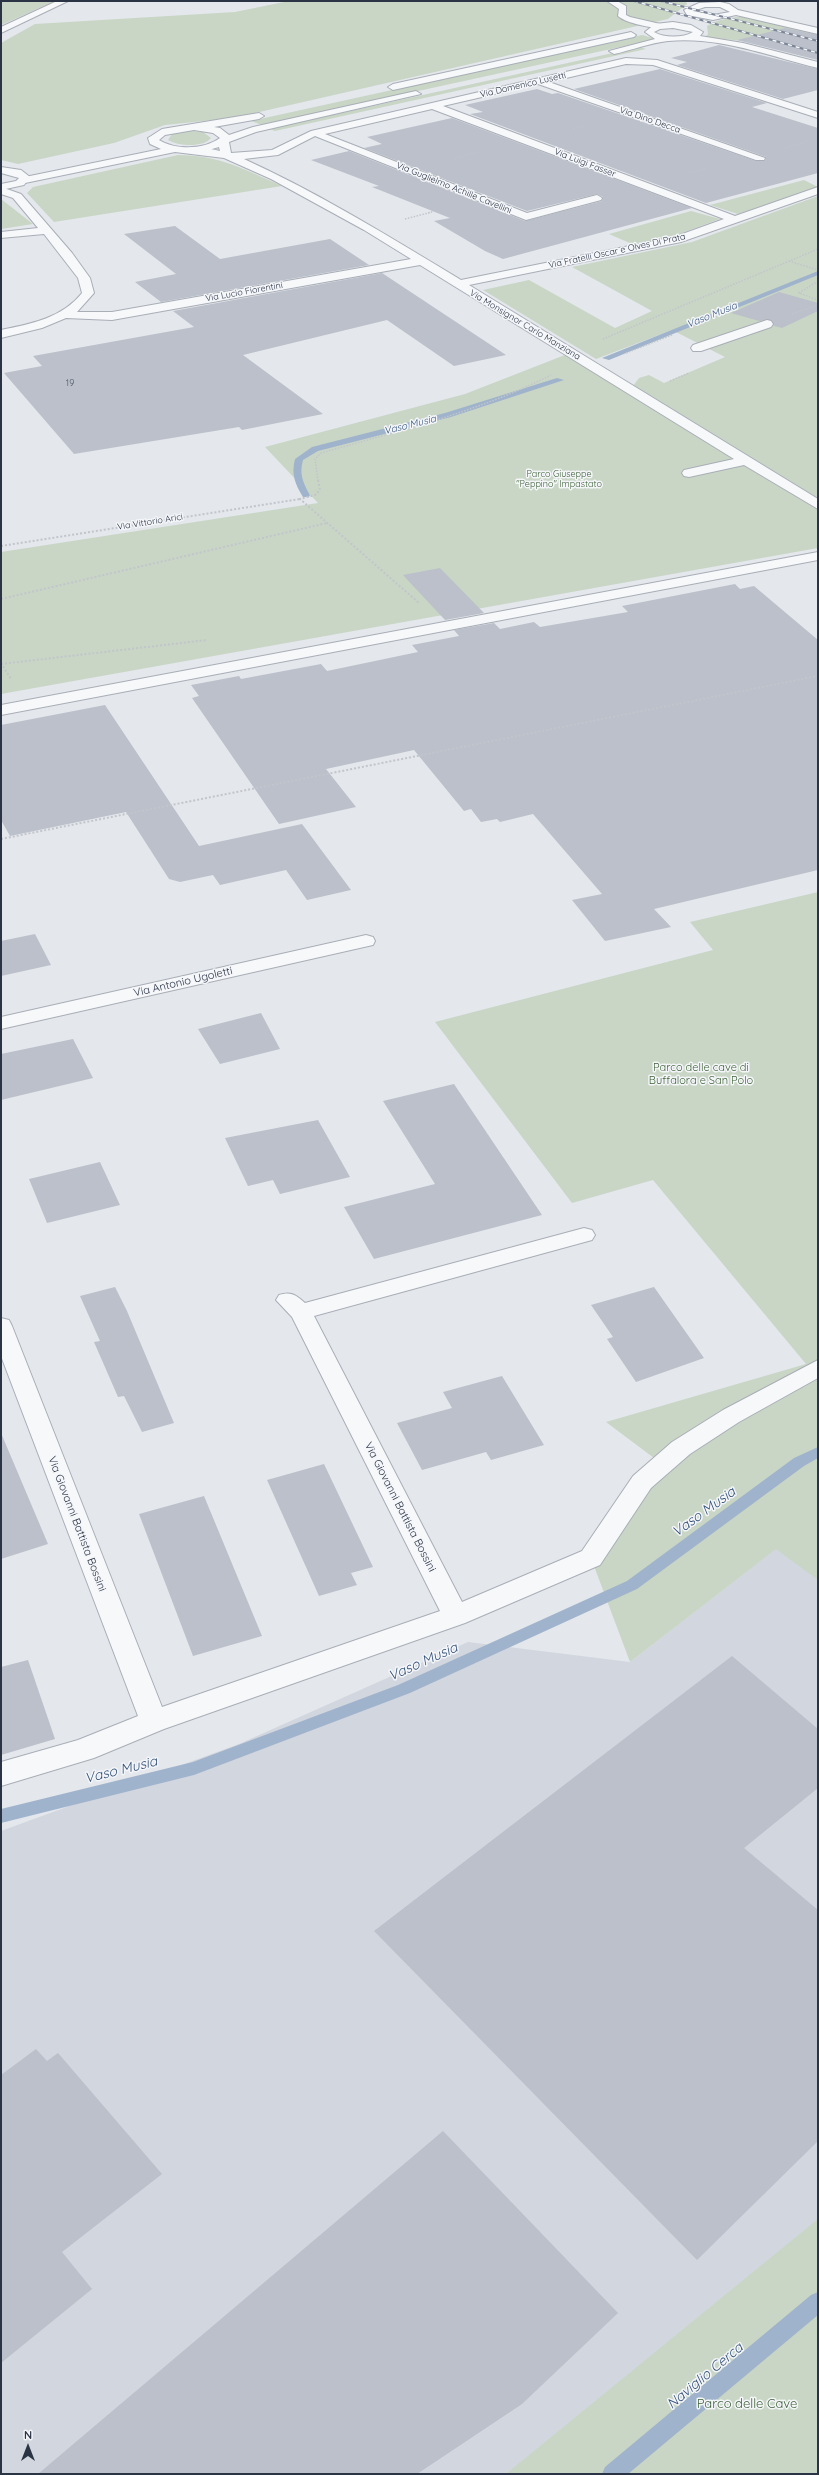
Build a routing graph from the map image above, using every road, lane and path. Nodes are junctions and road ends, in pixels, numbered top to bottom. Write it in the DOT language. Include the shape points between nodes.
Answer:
graph roads {
  1 [pos="64,1"];
  2 [pos="611,1"];
  3 [pos="697,3"];
  4 [pos="744,4"];
  5 [pos="732,10"];
  6 [pos="690,13"];
  7 [pos="716,17"];
  8 [pos="639,23"];
  9 [pos="666,25"];
  10 [pos="1,30"];
  11 [pos="650,30"];
  12 [pos="818,31"];
  13 [pos="694,34"];
  14 [pos="671,38"];
  15 [pos="601,54"];
  16 [pos="818,65"];
  17 [pos="540,82"];
  18 [pos="381,89"];
  19 [pos="423,93"];
  20 [pos="434,106"];
  21 [pos="272,113"];
  22 [pos="818,115"];
  23 [pos="194,127"];
  24 [pos="315,133"];
  25 [pos="224,140"];
  26 [pos="176,149"];
  27 [pos="188,149"];
  28 [pos="227,155"];
  29 [pos="760,158"];
  30 [pos="29,166"];
  31 [pos="3,170"];
  32 [pos="22,182"];
  33 [pos="1,189"];
  34 [pos="818,190"];
  35 [pos="17,196"];
  36 [pos="597,198"];
  37 [pos="480,199"];
  38 [pos="736,220"];
  39 [pos="368,228"];
  40 [pos="46,230"];
  41 [pos="1,235"];
  42 [pos="818,249"];
  43 [pos="421,261"];
  44 [pos="788,261"];
  45 [pos="818,270"];
  46 [pos="818,281"];
  47 [pos="458,284"];
  48 [pos="818,300"];
  49 [pos="67,315"];
  50 [pos="767,324"];
  51 [pos="1,334"];
  52 [pos="604,338"];
  53 [pos="697,348"];
  54 [pos="570,353"];
  55 [pos="746,461"];
  56 [pos="689,473"];
  57 [pos="300,499"];
  58 [pos="818,505"];
  59 [pos="327,523"];
  60 [pos="1,546"];
  61 [pos="818,556"];
  62 [pos="1,599"];
  63 [pos="446,626"];
  64 [pos="818,676"];
  65 [pos="1,710"];
  66 [pos="1,839"];
  67 [pos="366,941"];
  68 [pos="1,1023"];
  69 [pos="584,1235"];
  70 [pos="1,1326"];
  71 [pos="818,1368"];
  72 [pos="456,1616"];
  73 [pos="154,1721"];
  74 [pos="1,1774"];
  1 -- 10 [label="street"];
  2 -- 8 [label="lane" via="623,8 622,16"];
  3 -- 5 [label="street"];
  3 -- 6 [label="street" via="688,10"];
  4 -- 5 [label="street"];
  5 -- 7 [label="street"];
  5 -- 12 [label="street"];
  6 -- 7 [label="street"];
  6 -- 9 [label="street"];
  7 -- 13 [label="street"];
  8 -- 9 [label="lane"];
  8 -- 11 [label="lane"];
  9 -- 11 [label="street"];
  9 -- 13 [label="street"];
  11 -- 14 [label="street" via="656,36"];
  11 -- 18 [label="street"];
  13 -- 14 [label="street"];
  13 -- 16 [label="street" via="735,42"];
  14 -- 15 [label="street"];
  17 -- 20 [label="street, Via Domenico Lusetti"];
  17 -- 22 [label="street, Via Domenico Lusetti" via="626,61 654,62"];
  17 -- 29 [label="street, Via Dino Decca"];
  19 -- 25 [label="street" via="253,130"];
  20 -- 24 [label="street, Via Domenico Lusetti"];
  20 -- 38 [label="street, Via Luigi Fasser"];
  21 -- 23 [label="street"];
  23 -- 25 [label="street" via="216,130 226,137"];
  23 -- 26 [label="street" via="171,129 149,139 158,145"];
  24 -- 28 [label="street, Via Domenico Lusetti" via="303,136 280,151 260,155"];
  24 -- 37 [label="street, Via Guglielmo Achille Cavellini"];
  25 -- 27 [label="street" via="210,147"];
  25 -- 28 [label="street"];
  26 -- 27 [label="street"];
  26 -- 32 [label="street"];
  27 -- 28 [label="street, Via Monsignor Carlo Manziana"];
  28 -- 39 [label="street, Via Monsignor Carlo Manziana" via="275,177"];
  30 -- 31 [label="street"];
  31 -- 32 [label="street" via="23,174"];
  32 -- 33 [label="street"];
  32 -- 35 [label="street"];
  33 -- 35 [label="street, Via Lucio Fiorentini"];
  34 -- 38 [label="street, Via Fratelli Oscar e Olves Di Prata"];
  35 -- 40 [label="street, Via Lucio Fiorentini"];
  36 -- 37 [label="street, Via Guglielmo Achille Cavellini" via="526,217"];
  37 -- 39 [label="path"];
  38 -- 47 [label="street, Via Fratelli Oscar e Olves Di Prata" via="677,240"];
  39 -- 43 [label="street, Via Monsignor Carlo Manziana"];
  40 -- 41 [label="street"];
  40 -- 49 [label="street, Via Lucio Fiorentini" via="84,278 88,293 81,305"];
  42 -- 44 [label="path"];
  43 -- 47 [label="street, Via Monsignor Carlo Manziana"];
  43 -- 49 [label="street, Via Lucio Fiorentini" via="112,316"];
  44 -- 45 [label="path"];
  44 -- 52 [label="path"];
  46 -- 48 [label="path" via="799,293"];
  47 -- 54 [label="street, Via Monsignor Carlo Manziana"];
  49 -- 51 [label="street, Via Lucio Fiorentini" via="51,322"];
  50 -- 53 [label="street"];
  54 -- 55 [label="street, Via Monsignor Carlo Manziana"];
  54 -- 57 [label="path, Via Vittorio Arici" via="567,366 528,388 480,406 321,453 314,463 320,490 315,495"];
  55 -- 56 [label="street"];
  55 -- 58 [label="street, Via Monsignor Carlo Manziana"];
  57 -- 59 [label="path"];
  57 -- 60 [label="path, Via Vittorio Arici"];
  59 -- 62 [label="path"];
  59 -- 63 [label="path"];
  61 -- 63 [label="street"];
  63 -- 65 [label="street"];
  64 -- 66 [label="path"];
  67 -- 68 [label="street, Via Antonio Ugoletti"];
  69 -- 72 [label="street, Via Giovanni Battista Bossini" via="294,1306"];
  70 -- 73 [label="street, Via Giovanni Battista Bossini"];
  71 -- 72 [label="street" via="731,1416 681,1448 642,1482 591,1558"];
  72 -- 73 [label="street"];
  73 -- 74 [label="street" via="84,1750"];
}
